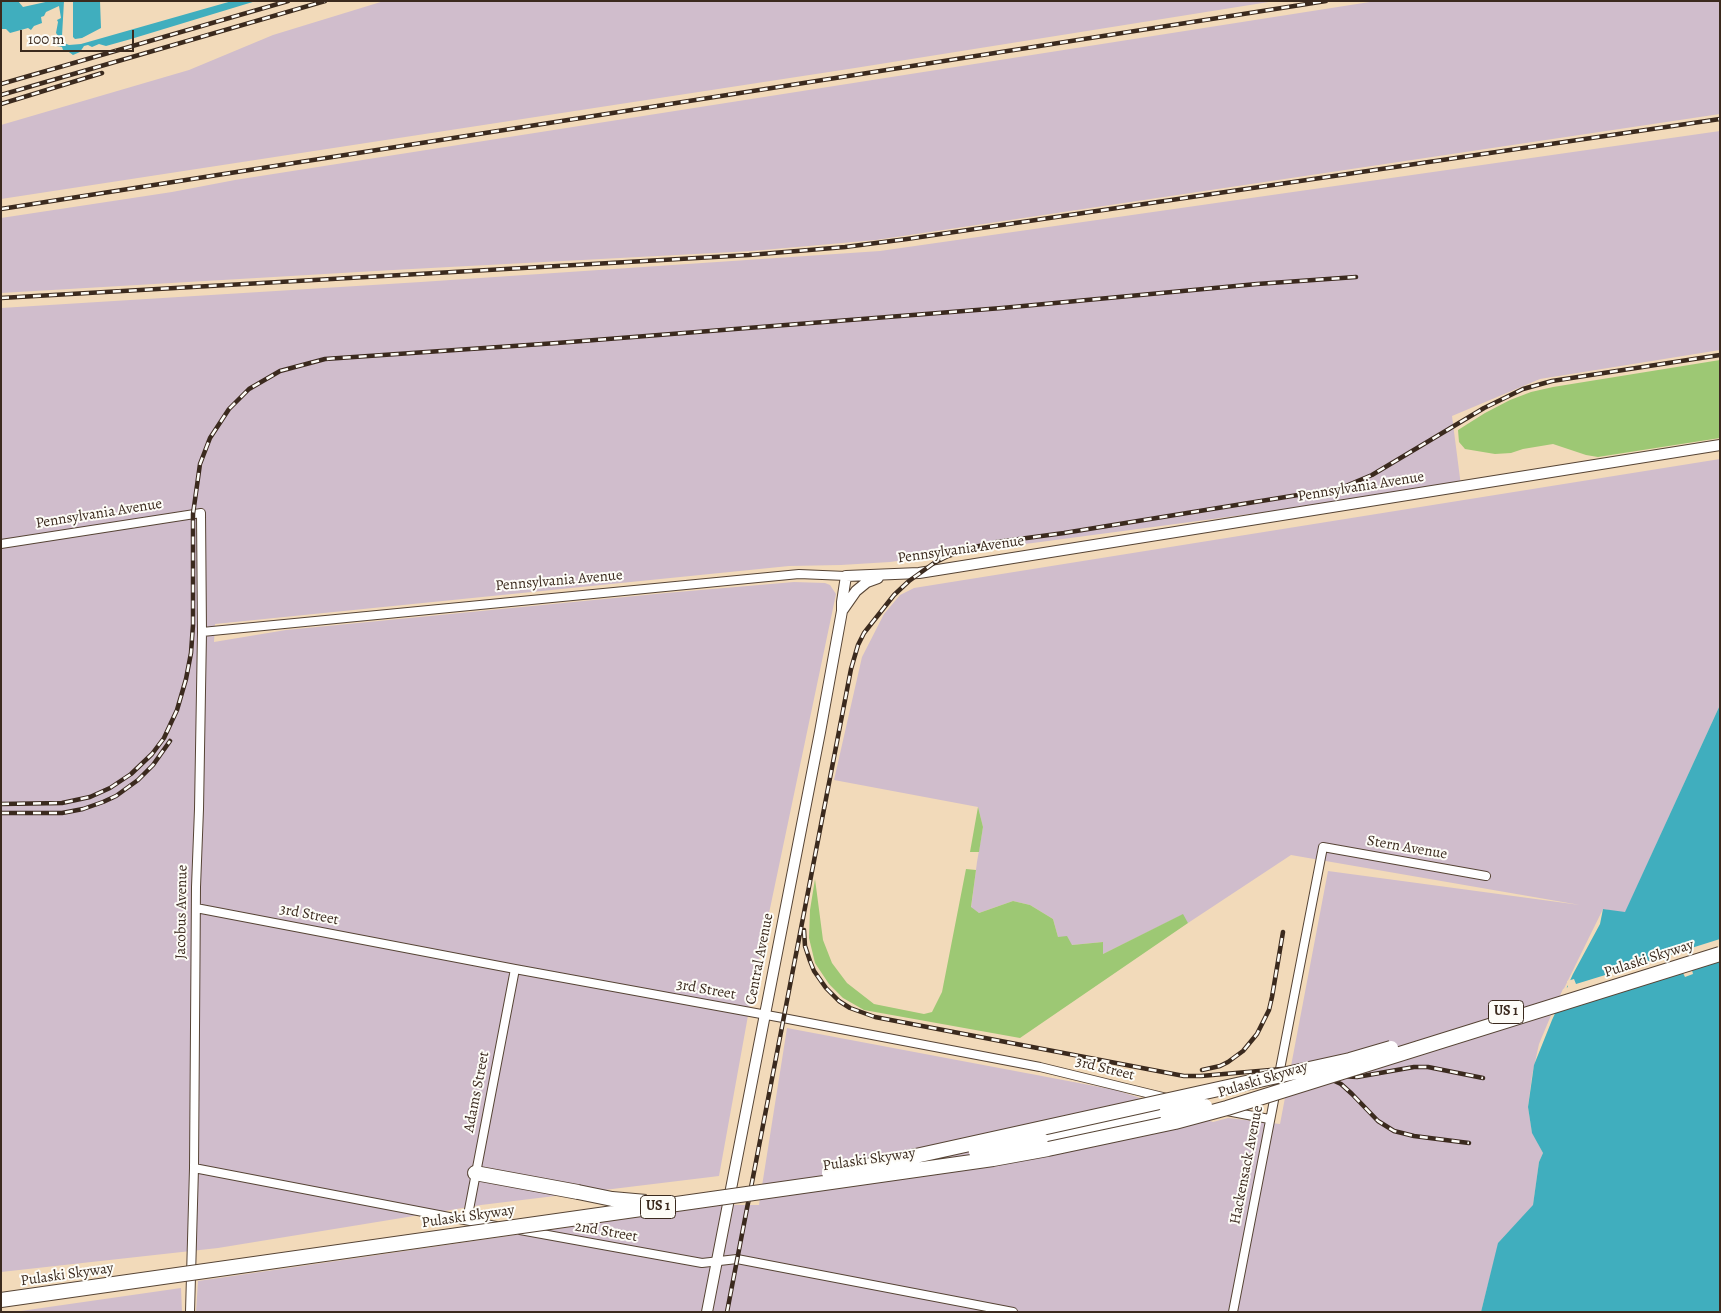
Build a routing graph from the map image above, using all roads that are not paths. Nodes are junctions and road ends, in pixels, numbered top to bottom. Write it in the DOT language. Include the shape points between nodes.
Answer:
graph roads {
  1 [pos="1720,445"];
  2 [pos="201,513"];
  3 [pos="1,544"];
  4 [pos="886,575"];
  5 [pos="846,576"];
  6 [pos="842,611"];
  7 [pos="202,632"];
  8 [pos="1323,847"];
  9 [pos="1486,876"];
  10 [pos="196,908"];
  11 [pos="1720,944"];
  12 [pos="1720,954"];
  13 [pos="515,970"];
  14 [pos="765,1015"];
  15 [pos="1291,1073"];
  16 [pos="1308,1084"];
  17 [pos="1166,1113"];
  18 [pos="1269,1119"];
  19 [pos="194,1168"];
  20 [pos="475,1173"];
  21 [pos="467,1220"];
  22 [pos="717,1260"];
  23 [pos="1,1292"];
  24 [pos="1,1300"];
  25 [pos="190,1312"];
  26 [pos="708,1312"];
  27 [pos="1014,1312"];
  28 [pos="1233,1312"];
  1 -- 4 [label="main road, Pennsylvania Avenue" via="919,573"];
  2 -- 3 [label="street, Pennsylvania Avenue"];
  2 -- 7 [label="street, Jacobus Avenue"];
  4 -- 5 [label="main road, Pennsylvania Avenue"];
  4 -- 6 [label="main road, Central Avenue" via="861,586"];
  5 -- 6 [label="main road, Central Avenue"];
  5 -- 7 [label="street, Pennsylvania Avenue" via="799,574"];
  6 -- 14 [label="main road, Central Avenue"];
  7 -- 10 [label="street, Jacobus Avenue"];
  8 -- 9 [label="street, Stern Avenue"];
  8 -- 18 [label="street, Hackensack Avenue"];
  10 -- 13 [label="street, 3rd Street"];
  10 -- 19 [label="street, Jacobus Avenue"];
  11 -- 15 [label="highway, Pulaski Skyway / US 1, bridge" via="1350,1060"];
  12 -- 16 [label="highway, Pulaski Skyway / US 1, bridge"];
  13 -- 14 [label="street, 3rd Street"];
  13 -- 20 [label="street, Adams Street"];
  14 -- 18 [label="street, 3rd Street" via="1040,1067"];
  14 -- 22 [label="main road, Central Avenue"];
  15 -- 17 [label="highway, bridge" via="1248,1090"];
  15 -- 23 [label="highway, Pulaski Skyway / US 1, bridge" via="814,1176"];
  16 -- 17 [label="highway, bridge"];
  16 -- 24 [label="highway, Pulaski Skyway / US 1, bridge" via="1175,1122 1018,1155"];
  17 -- 20 [label="highway, bridge" via="910,1164 677,1200 634,1202"];
  18 -- 28 [label="street, Hackensack Avenue"];
  19 -- 21 [label="street, 2nd Street"];
  19 -- 25 [label="street, Jacobus Avenue"];
  20 -- 21 [label="street, Adams Street"];
  21 -- 22 [label="street, 2nd Street" via="702,1263"];
  22 -- 26 [label="main road, Central Avenue"];
  22 -- 27 [label="street, 2nd Street" via="737,1259"];
}
